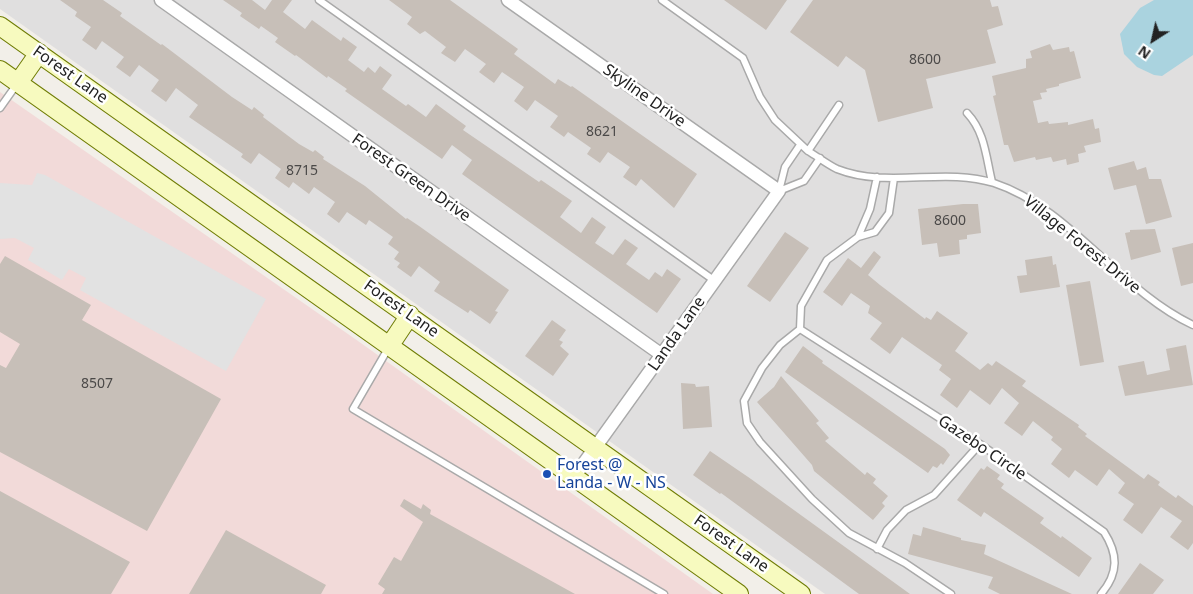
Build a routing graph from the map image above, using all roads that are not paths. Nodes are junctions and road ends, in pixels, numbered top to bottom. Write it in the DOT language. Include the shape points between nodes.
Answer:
graph roads {
  1 [pos="161,0"];
  2 [pos="319,0"];
  3 [pos="508,0"];
  4 [pos="662,0"];
  5 [pos="0,26"];
  6 [pos="39,53"];
  7 [pos="0,70"];
  8 [pos="18,82"];
  9 [pos="839,105"];
  10 [pos="0,108"];
  11 [pos="967,113"];
  12 [pos="800,145"];
  13 [pos="808,151"];
  14 [pos="820,158"];
  15 [pos="877,177"];
  16 [pos="894,178"];
  17 [pos="992,182"];
  18 [pos="779,191"];
  19 [pos="858,237"];
  20 [pos="714,281"];
  21 [pos="410,316"];
  22 [pos="1193,326"];
  23 [pos="800,329"];
  24 [pos="390,345"];
  25 [pos="662,355"];
  26 [pos="980,444"];
  27 [pos="596,447"];
  28 [pos="574,476"];
  29 [pos="877,549"];
  30 [pos="664,594"];
  31 [pos="739,594"];
  32 [pos="801,594"];
  33 [pos="951,594"];
  34 [pos="1101,594"];
  1 -- 25 [label="street, Forest Green Drive"];
  2 -- 20 [label="lane"];
  3 -- 18 [label="street, Skyline Drive"];
  4 -- 12 [label="lane, Village Forest Drive" via="743,58 760,97 775,120"];
  5 -- 6 [label="main road, Forest Lane"];
  6 -- 8 [label="main road"];
  6 -- 21 [label="main road, Forest Lane"];
  7 -- 8 [label="main road"];
  8 -- 10 [label="lane"];
  8 -- 24 [label="main road"];
  9 -- 13 [label="lane"];
  11 -- 17 [label="lane" via="982,135"];
  12 -- 13 [label="lane, Village Forest Drive"];
  12 -- 18 [label="lane" via="785,168"];
  13 -- 14 [label="lane, Village Forest Drive"];
  14 -- 15 [label="lane, Village Forest Drive" via="846,172"];
  14 -- 18 [label="lane" via="804,181"];
  15 -- 16 [label="lane, Village Forest Drive"];
  15 -- 19 [label="lane" via="870,209"];
  16 -- 17 [label="lane, Village Forest Drive" via="957,177"];
  16 -- 19 [label="lane" via="889,213 875,232"];
  17 -- 22 [label="lane, Village Forest Drive" via="1041,207 1152,301"];
  18 -- 20 [label="street, Landa Lane"];
  19 -- 23 [label="lane" via="827,260 801,306"];
  20 -- 25 [label="street, Landa Lane"];
  21 -- 24 [label="main road"];
  21 -- 27 [label="main road, Forest Lane"];
  23 -- 26 [label="lane, Gazebo Circle"];
  23 -- 29 [label="lane" via="780,344 762,368 744,401 747,423 812,499 849,533"];
  24 -- 28 [label="main road"];
  24 -- 30 [label="lane" via="353,409"];
  25 -- 27 [label="street, Landa Lane"];
  26 -- 29 [label="lane" via="934,495 906,510 887,530"];
  26 -- 34 [label="lane, Gazebo Circle" via="1104,532 1114,547 1115,571"];
  27 -- 28 [label="street, Landa Lane"];
  27 -- 32 [label="main road, Forest Lane"];
  28 -- 31 [label="main road"];
  29 -- 33 [label="lane" via="905,563"];
}
